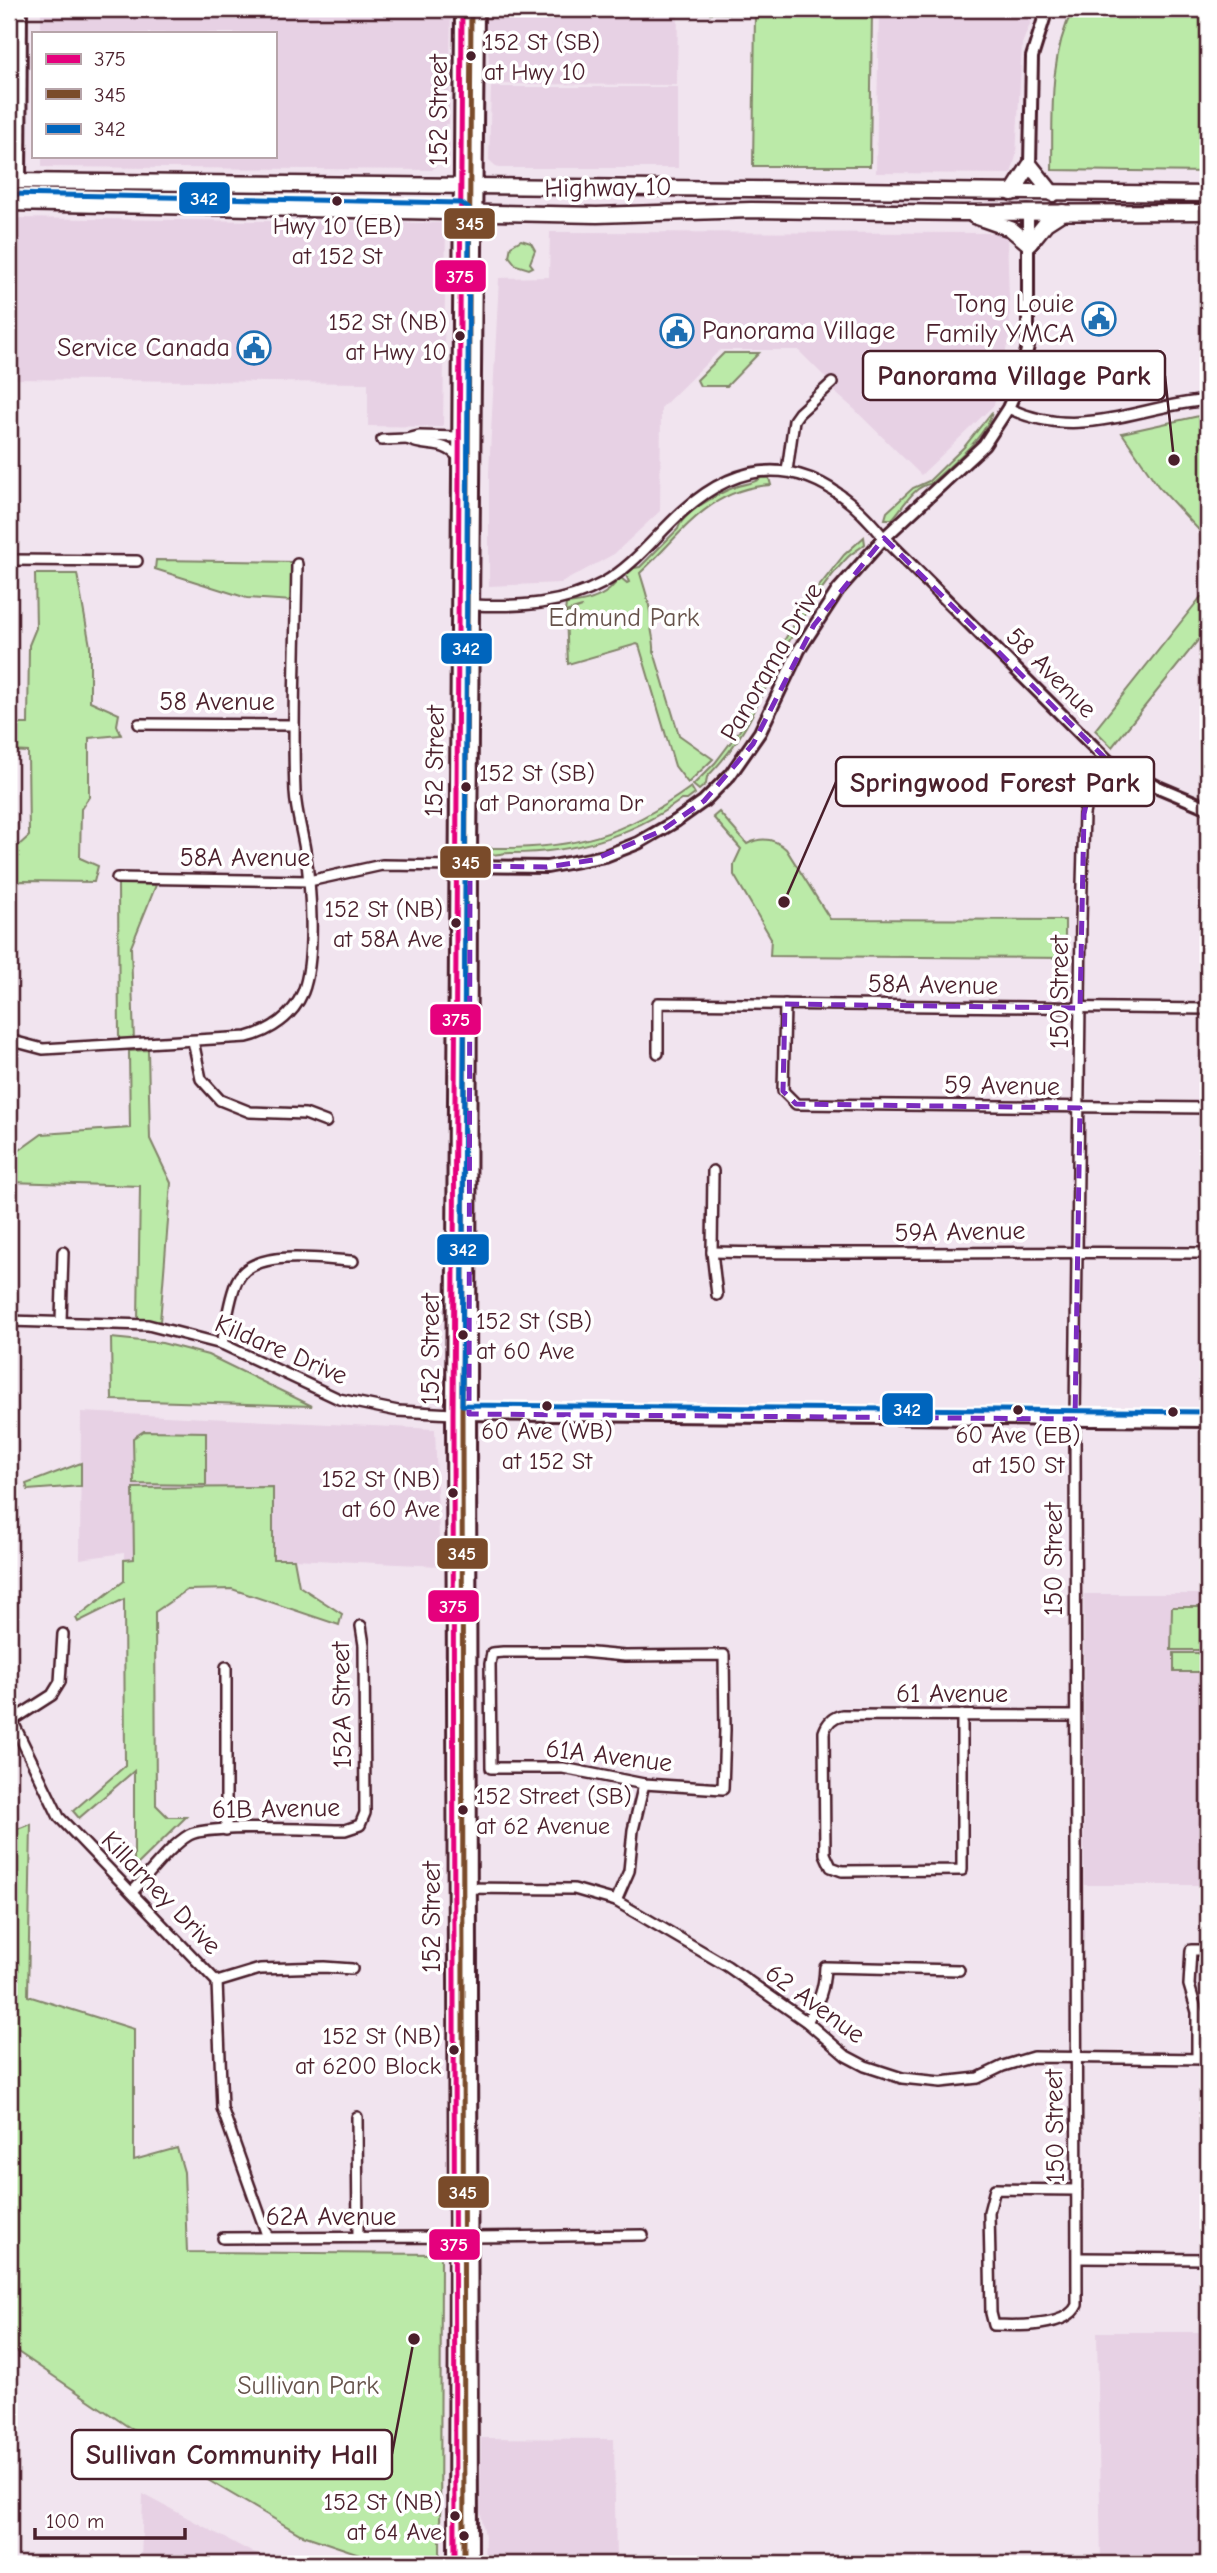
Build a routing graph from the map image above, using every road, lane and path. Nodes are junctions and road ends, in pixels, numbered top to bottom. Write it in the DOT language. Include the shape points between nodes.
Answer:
graph roads {
  1 [pos="21,9"];
  2 [pos="462,9"];
  3 [pos="477,9"];
  4 [pos="1048,9"];
  5 [pos="1030,165"];
  6 [pos="14,181"];
  7 [pos="51,182"];
  8 [pos="461,187"];
  9 [pos="476,188"];
  10 [pos="1012,193"];
  11 [pos="1029,193"];
  12 [pos="1054,194"];
  13 [pos="1208,194"];
  14 [pos="11,200"];
  15 [pos="1028,211"];
  16 [pos="461,212"];
  17 [pos="1063,212"];
  18 [pos="1208,212"];
  19 [pos="476,213"];
  20 [pos="963,213"];
  21 [pos="1029,244"];
  22 [pos="832,383"];
  23 [pos="459,398"];
  24 [pos="1208,400"];
  25 [pos="1008,408"];
  26 [pos="459,437"];
  27 [pos="407,439"];
  28 [pos="382,440"];
  29 [pos="475,441"];
  30 [pos="459,458"];
  31 [pos="787,471"];
  32 [pos="474,480"];
  33 [pos="884,538"];
  34 [pos="9,560"];
  35 [pos="137,561"];
  36 [pos="297,564"];
  37 [pos="458,578"];
  38 [pos="474,605"];
  39 [pos="139,724"];
  40 [pos="295,725"];
  41 [pos="1109,762"];
  42 [pos="1208,808"];
  43 [pos="456,866"];
  44 [pos="470,866"];
  45 [pos="117,878"];
  46 [pos="309,881"];
  47 [pos="785,1004"];
  48 [pos="1080,1008"];
  49 [pos="1208,1009"];
  50 [pos="9,1041"];
  51 [pos="193,1041"];
  52 [pos="658,1053"];
  53 [pos="1080,1108"];
  54 [pos="1208,1108"];
  55 [pos="326,1122"];
  56 [pos="713,1171"];
  57 [pos="64,1252"];
  58 [pos="712,1252"];
  59 [pos="1078,1252"];
  60 [pos="1208,1252"];
  61 [pos="353,1261"];
  62 [pos="717,1295"];
  63 [pos="9,1321"];
  64 [pos="61,1321"];
  65 [pos="222,1344"];
  66 [pos="453,1414"];
  67 [pos="469,1414"];
  68 [pos="1075,1419"];
  69 [pos="1208,1421"];
  70 [pos="361,1626"];
  71 [pos="63,1634"];
  72 [pos="226,1667"];
  73 [pos="962,1715"];
  74 [pos="1075,1716"];
  75 [pos="11,1717"];
  76 [pos="644,1784"];
  77 [pos="360,1825"];
  78 [pos="226,1830"];
  79 [pos="455,1888"];
  80 [pos="471,1888"];
  81 [pos="132,1892"];
  82 [pos="616,1901"];
  83 [pos="1208,1950"];
  84 [pos="352,1969"];
  85 [pos="959,1970"];
  86 [pos="217,1982"];
  87 [pos="807,2022"];
  88 [pos="1076,2057"];
  89 [pos="1197,2058"];
  90 [pos="1208,2059"];
  91 [pos="357,2117"];
  92 [pos="1077,2190"];
  93 [pos="643,2235"];
  94 [pos="358,2237"];
  95 [pos="470,2237"];
  96 [pos="223,2238"];
  97 [pos="268,2238"];
  98 [pos="456,2241"];
  99 [pos="1078,2258"];
  100 [pos="1208,2259"];
  101 [pos="470,2261"];
  102 [pos="455,2564"];
  103 [pos="471,2564"];
  1 -- 6 [label="street"];
  2 -- 8 [label="main road, 152 Street"];
  3 -- 9 [label="main road, 152 Street"];
  4 -- 5 [label="street" via="1032,57"];
  5 -- 10 [label="highway"];
  5 -- 12 [label="highway"];
  6 -- 7 [label="highway, Highway 10"];
  6 -- 14 [label="highway" via="17,188"];
  7 -- 8 [label="highway, Highway 10"];
  7 -- 14 [label="highway"];
  8 -- 9 [label="highway, Highway 10"];
  8 -- 16 [label="main road, 152 Street"];
  9 -- 10 [label="highway, Highway 10"];
  9 -- 19 [label="main road, 152 Street"];
  10 -- 11 [label="highway, Highway 10"];
  11 -- 12 [label="highway, Highway 10"];
  11 -- 15 [label="highway"];
  12 -- 13 [label="highway, Highway 10"];
  14 -- 16 [label="highway, Highway 10"];
  15 -- 17 [label="highway, Highway 10"];
  15 -- 20 [label="highway, Highway 10"];
  15 -- 21 [label="street, Panorama Drive"];
  16 -- 19 [label="highway, Highway 10"];
  16 -- 23 [label="main road, 152 Street"];
  17 -- 18 [label="highway, Highway 10"];
  17 -- 21 [label="highway" via="1046,223"];
  19 -- 20 [label="highway, Highway 10"];
  19 -- 29 [label="main road, 152 Street"];
  20 -- 21 [label="highway" via="1011,229"];
  21 -- 25 [label="street, Panorama Drive" via="1028,346"];
  22 -- 31 [label="street" via="794,420"];
  23 -- 26 [label="main road, 152 Street"];
  23 -- 29 [label="main road" via="467,416 468,435"];
  24 -- 25 [label="street" via="1083,424 1046,421"];
  25 -- 33 [label="street, Panorama Drive" via="984,444"];
  26 -- 27 [label="street"];
  26 -- 30 [label="main road, 152 Street"];
  26 -- 32 [label="main road" via="466,444 467,469"];
  27 -- 28 [label="street"];
  27 -- 30 [label="street" via="419,445 447,447"];
  29 -- 32 [label="main road, 152 Street"];
  30 -- 37 [label="main road, 152 Street"];
  31 -- 33 [label="street" via="834,489"];
  31 -- 38 [label="street" via="751,473 721,484 681,513 632,563 582,594 535,605"];
  32 -- 38 [label="main road, 152 Street"];
  33 -- 41 [label="street, 58 Avenue"];
  33 -- 44 [label="street, Panorama Drive" via="814,625 753,744 704,801 655,834 593,860 547,867"];
  34 -- 35 [label="street"];
  36 -- 40 [label="street"];
  37 -- 38 [label="main road" via="467,603"];
  37 -- 43 [label="main road, 152 Street"];
  38 -- 44 [label="main road, 152 Street"];
  39 -- 40 [label="street, 58 Avenue"];
  40 -- 46 [label="street" via="296,805"];
  41 -- 42 [label="street, 58 Avenue"];
  41 -- 48 [label="street, 150 Street" via="1089,792 1084,814"];
  43 -- 44 [label="street, Panorama Drive"];
  43 -- 46 [label="street, 58A Avenue" via="382,865"];
  43 -- 66 [label="main road, 152 Street"];
  44 -- 67 [label="main road, 152 Street"];
  45 -- 46 [label="street, 58A Avenue"];
  46 -- 51 [label="street" via="308,971 296,1005 278,1024 247,1037"];
  47 -- 48 [label="street, 58A Avenue"];
  47 -- 52 [label="street, 58A Avenue" via="658,1003"];
  47 -- 53 [label="street, 59 Avenue" via="783,1091 796,1104"];
  48 -- 49 [label="street, 58A Avenue"];
  48 -- 53 [label="street, 150 Street"];
  50 -- 51 [label="street" via="43,1049"];
  51 -- 55 [label="street" via="201,1079 220,1100 250,1112 305,1114"];
  53 -- 54 [label="street, 59 Avenue"];
  53 -- 59 [label="street, 150 Street"];
  56 -- 58 [label="street"];
  57 -- 64 [label="street"];
  58 -- 59 [label="street, 59A Avenue"];
  58 -- 62 [label="street"];
  59 -- 60 [label="street, 59A Avenue"];
  59 -- 68 [label="street, 150 Street"];
  61 -- 65 [label="street" via="288,1258 254,1262 237,1280"];
  63 -- 64 [label="street, Kildare Drive"];
  64 -- 65 [label="street, Kildare Drive" via="148,1325"];
  65 -- 66 [label="street, Kildare Drive" via="339,1399 398,1412"];
  66 -- 67 [label="street"];
  66 -- 79 [label="main road, 152 Street"];
  67 -- 68 [label="street"];
  67 -- 80 [label="main road, 152 Street"];
  68 -- 69 [label="street"];
  68 -- 74 [label="street, 150 Street"];
  70 -- 77 [label="street, 152A Street" via="365,1813"];
  71 -- 75 [label="street" via="60,1682 52,1695"];
  72 -- 78 [label="street"];
  73 -- 73 [label="street, 61 Avenue" via="842,1715 831,1720 824,1732 825,1854 831,1867 842,1871 962,1870"];
  73 -- 74 [label="street, 61 Avenue"];
  74 -- 88 [label="street, 150 Street"];
  75 -- 81 [label="street, Killarney Drive" via="59,1817"];
  76 -- 76 [label="street, 61A Avenue" via="563,1768 491,1768 492,1653 724,1655 723,1789"];
  76 -- 82 [label="street" via="629,1871"];
  77 -- 78 [label="street, 61B Avenue" via="345,1830"];
  78 -- 81 [label="street, 61B Avenue" via="188,1835"];
  79 -- 80 [label="street, 62 Avenue"];
  79 -- 98 [label="main road, 152 Street"];
  80 -- 82 [label="street, 62 Avenue" via="574,1889"];
  80 -- 95 [label="main road, 152 Street"];
  81 -- 86 [label="street, Killarney Drive"];
  82 -- 87 [label="street, 62 Avenue" via="727,1966"];
  83 -- 89 [label="street" via="1191,1950 1189,1985 1197,2012"];
  84 -- 86 [label="street" via="260,1969"];
  85 -- 87 [label="street" via="825,1967 824,1989"];
  86 -- 97 [label="street, Killarney Drive" via="222,2108"];
  87 -- 88 [label="street, 62 Avenue" via="846,2056 916,2081 978,2078 1023,2059"];
  88 -- 89 [label="street, 62 Avenue"];
  88 -- 92 [label="street, 150 Street"];
  89 -- 90 [label="street, 62 Avenue"];
  91 -- 94 [label="street"];
  92 -- 99 [label="street, 150 Street"];
  92 -- 99 [label="street, 150 Street" via="995,2189 989,2212 994,2325 1069,2317 1077,2305"];
  93 -- 95 [label="street"];
  94 -- 97 [label="street, 62A Avenue"];
  94 -- 98 [label="street, 62A Avenue" via="446,2237"];
  95 -- 101 [label="main road, 152 Street"];
  96 -- 97 [label="street, 62A Avenue"];
  98 -- 101 [label="street"];
  98 -- 102 [label="main road, 152 Street"];
  99 -- 100 [label="street"];
  101 -- 103 [label="main road, 152 Street"];
}
